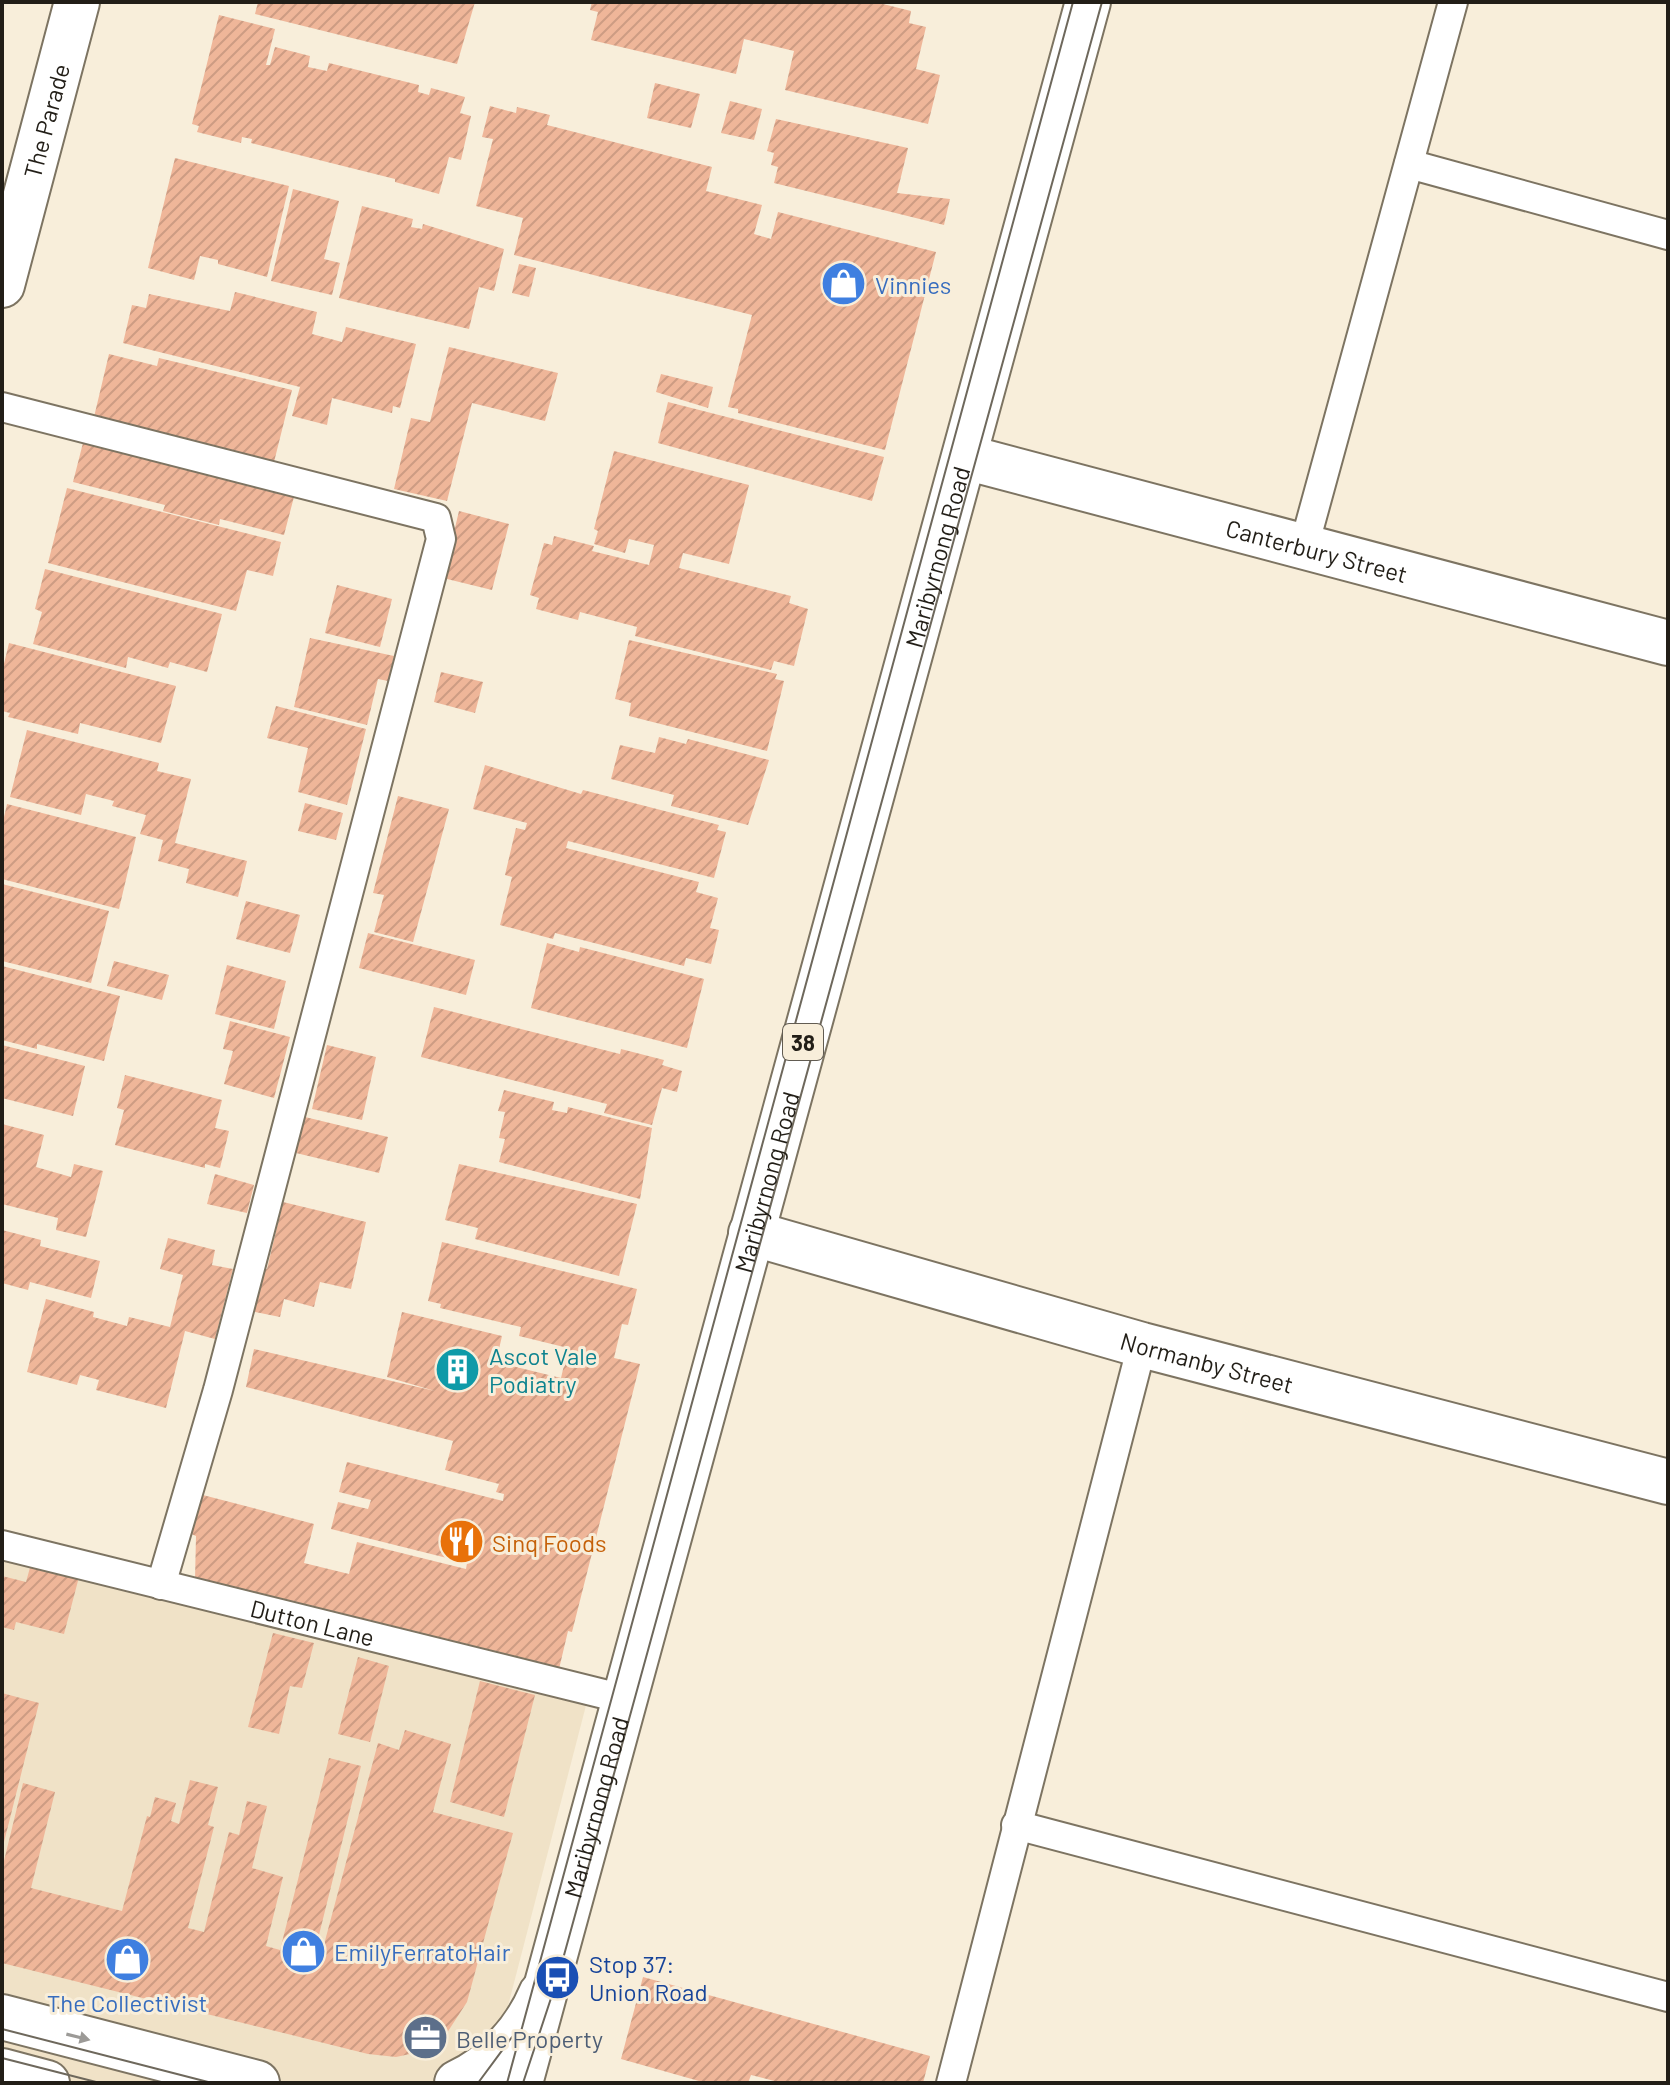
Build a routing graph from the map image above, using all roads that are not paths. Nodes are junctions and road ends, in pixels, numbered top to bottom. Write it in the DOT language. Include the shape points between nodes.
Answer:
graph roads {
  1 [pos="77,2"];
  2 [pos="1088,2"];
  3 [pos="1453,2"];
  4 [pos="1409,164"];
  5 [pos="1668,235"];
  6 [pos="2,285"];
  7 [pos="2,407"];
  8 [pos="965,457"];
  9 [pos="1304,546"];
  10 [pos="1668,643"];
  11 [pos="751,1233"];
  12 [pos="1142,1345"];
  13 [pos="1668,1482"];
  14 [pos="2,1545"];
  15 [pos="161,1585"];
  16 [pos="624,1699"];
  17 [pos="1016,1825"];
  18 [pos="545,1986"];
  19 [pos="1668,1997"];
  20 [pos="2,2017"];
  21 [pos="2,2071"];
  22 [pos="520,2080"];
  23 [pos="47,2083"];
  24 [pos="257,2083"];
  25 [pos="457,2083"];
  26 [pos="951,2083"];
  1 -- 6 [label="street, The Parade"];
  2 -- 8 [label="street, Maribyrnong Road / 38"];
  3 -- 4 [label="lane"];
  4 -- 5 [label="lane"];
  4 -- 9 [label="lane"];
  7 -- 15 [label="lane" via="436,518 441,539 222,1374"];
  8 -- 9 [label="street, Canterbury Street"];
  8 -- 11 [label="street, Maribyrnong Road / 38"];
  9 -- 10 [label="street, Canterbury Street"];
  11 -- 12 [label="street, Normanby Street"];
  11 -- 16 [label="street, Maribyrnong Road / 38"];
  12 -- 13 [label="street, Normanby Street"];
  12 -- 17 [label="lane"];
  14 -- 15 [label="lane, Dutton Lane"];
  15 -- 16 [label="lane, Dutton Lane"];
  16 -- 18 [label="street, Maribyrnong Road / 38"];
  17 -- 19 [label="lane"];
  17 -- 26 [label="lane"];
  18 -- 22 [label="street, Maribyrnong Road / 38"];
  18 -- 25 [label="street" via="502,2052"];
  20 -- 24 [label="street, one-way"];
  21 -- 23 [label="street"];
}
